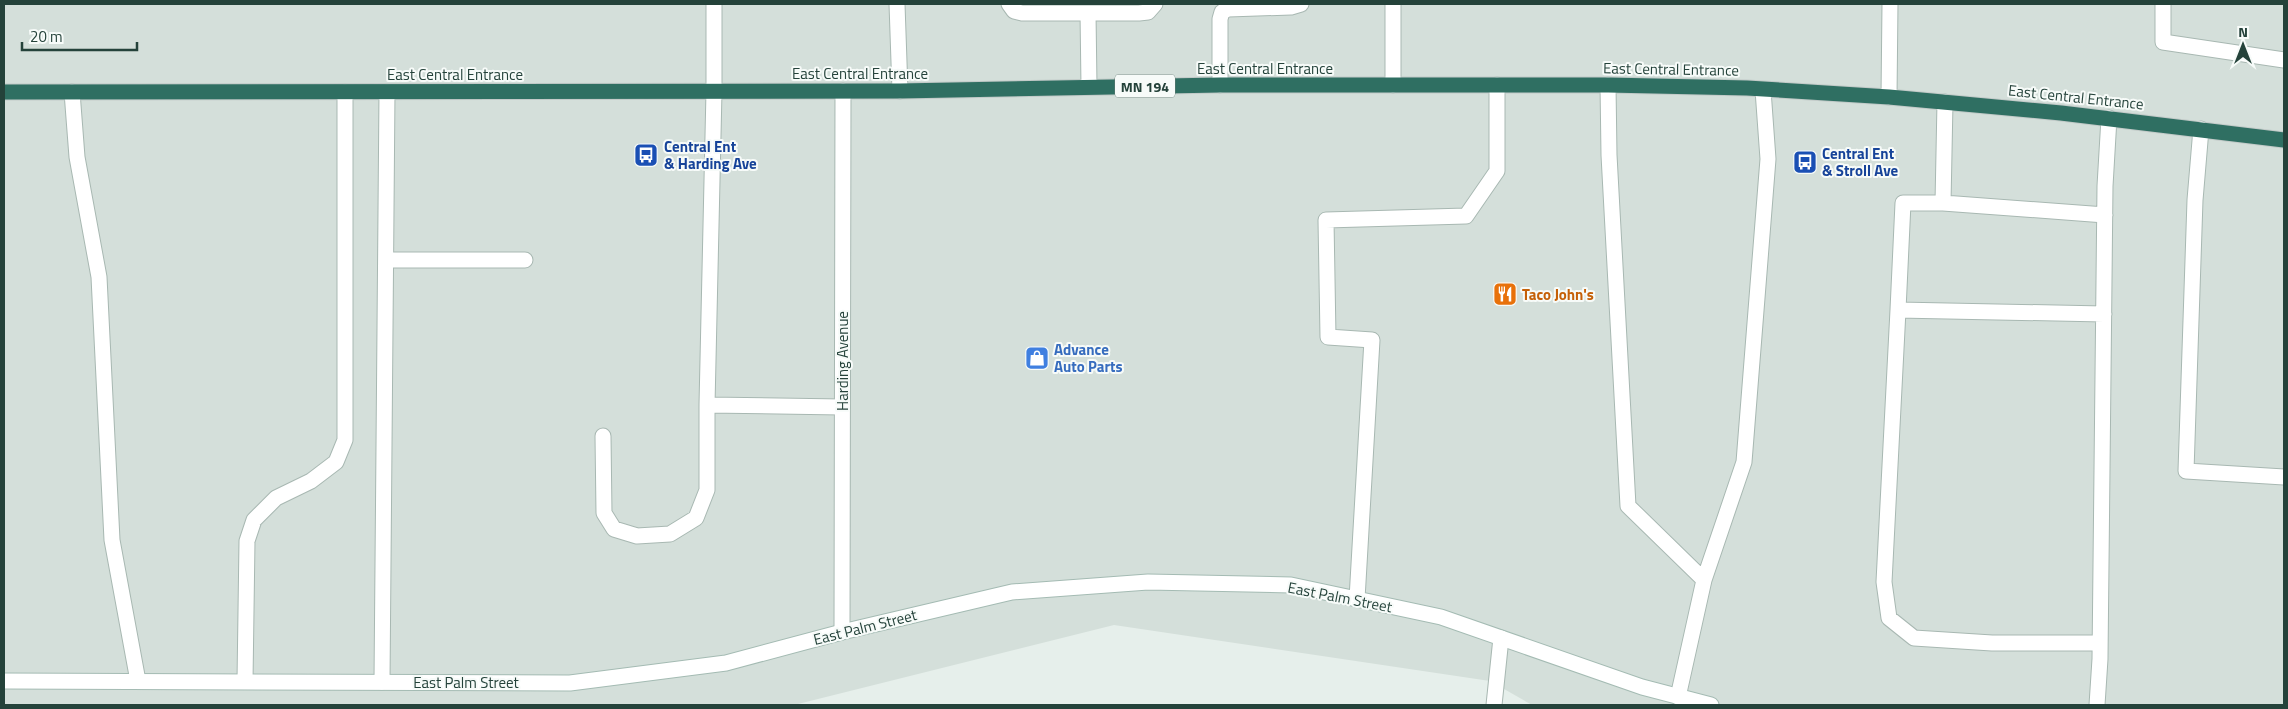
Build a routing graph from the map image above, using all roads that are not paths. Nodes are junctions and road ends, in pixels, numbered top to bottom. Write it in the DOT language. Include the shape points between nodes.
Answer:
graph roads {
  1 [pos="714,4"];
  2 [pos="897,4"];
  3 [pos="1009,4"];
  4 [pos="1155,4"];
  5 [pos="1301,4"];
  6 [pos="1393,4"];
  7 [pos="1890,4"];
  8 [pos="2163,4"];
  9 [pos="1088,13"];
  10 [pos="2284,60"];
  11 [pos="1393,84"];
  12 [pos="1608,84"];
  13 [pos="1220,85"];
  14 [pos="1498,85"];
  15 [pos="1089,86"];
  16 [pos="1763,90"];
  17 [pos="714,91"];
  18 [pos="844,91"];
  19 [pos="900,91"];
  20 [pos="4,92"];
  21 [pos="72,92"];
  22 [pos="344,92"];
  23 [pos="388,92"];
  24 [pos="1889,97"];
  25 [pos="1945,102"];
  26 [pos="2109,118"];
  27 [pos="2201,128"];
  28 [pos="2284,140"];
  29 [pos="1942,203"];
  30 [pos="2105,215"];
  31 [pos="387,260"];
  32 [pos="526,260"];
  33 [pos="1898,310"];
  34 [pos="2104,314"];
  35 [pos="707,405"];
  36 [pos="842,407"];
  37 [pos="603,436"];
  38 [pos="2284,477"];
  39 [pos="1704,580"];
  40 [pos="1357,599"];
  41 [pos="842,632"];
  42 [pos="1501,638"];
  43 [pos="2100,643"];
  44 [pos="4,680"];
  45 [pos="138,681"];
  46 [pos="245,681"];
  47 [pos="382,682"];
  48 [pos="1678,697"];
  49 [pos="1494,705"];
  50 [pos="1711,705"];
  51 [pos="2097,705"];
  1 -- 17 [label="street"];
  2 -- 19 [label="street"];
  3 -- 9 [label="street" via="1014,11 1022,13"];
  4 -- 9 [label="street" via="1148,12"];
  5 -- 13 [label="street" via="1222,12"];
  6 -- 11 [label="street"];
  7 -- 24 [label="street"];
  8 -- 10 [label="street" via="2163,42"];
  9 -- 15 [label="street"];
  11 -- 13 [label="highway, East Central Entrance / MN 194"];
  11 -- 14 [label="highway, East Central Entrance / MN 194"];
  12 -- 14 [label="highway, East Central Entrance / MN 194"];
  12 -- 16 [label="highway, East Central Entrance / MN 194"];
  12 -- 39 [label="street" via="1628,506"];
  13 -- 15 [label="highway, East Central Entrance / MN 194"];
  14 -- 40 [label="street" via="1498,171 1466,216 1326,220 1328,337 1372,340"];
  15 -- 19 [label="highway, East Central Entrance / MN 194"];
  16 -- 24 [label="highway, East Central Entrance / MN 194"];
  16 -- 39 [label="street" via="1768,158 1744,462"];
  17 -- 18 [label="highway, East Central Entrance / MN 194"];
  17 -- 23 [label="highway, East Central Entrance / MN 194"];
  17 -- 35 [label="street"];
  18 -- 19 [label="highway, East Central Entrance / MN 194"];
  18 -- 36 [label="street, Harding Avenue"];
  20 -- 21 [label="highway, East Central Entrance / MN 194"];
  21 -- 22 [label="highway, East Central Entrance / MN 194"];
  21 -- 45 [label="street" via="77,157 99,276 112,540"];
  22 -- 23 [label="highway, East Central Entrance / MN 194"];
  22 -- 46 [label="street" via="345,440 336,462 311,481 276,498 254,520 247,541"];
  23 -- 31 [label="street"];
  24 -- 25 [label="highway, East Central Entrance / MN 194"];
  25 -- 26 [label="highway, East Central Entrance / MN 194"];
  25 -- 29 [label="street"];
  26 -- 27 [label="highway, East Central Entrance / MN 194"];
  26 -- 30 [label="street"];
  27 -- 28 [label="highway, East Central Entrance / MN 194"];
  27 -- 38 [label="street" via="2195,200 2186,471"];
  29 -- 30 [label="street"];
  29 -- 33 [label="street" via="1903,202"];
  30 -- 34 [label="street"];
  31 -- 32 [label="street"];
  31 -- 47 [label="street"];
  33 -- 34 [label="street"];
  33 -- 43 [label="street" via="1884,582 1889,618 1914,638 1992,643"];
  34 -- 43 [label="street"];
  35 -- 36 [label="street"];
  35 -- 37 [label="street" via="707,490 696,518 670,534 637,536 614,529 604,512"];
  36 -- 41 [label="street, Harding Avenue"];
  39 -- 48 [label="street"];
  40 -- 41 [label="street, East Palm Street" via="1291,585 1148,582 1012,592"];
  40 -- 42 [label="street, East Palm Street" via="1440,617"];
  41 -- 47 [label="street, East Palm Street" via="726,663 570,683"];
  42 -- 48 [label="street, East Palm Street"];
  42 -- 49 [label="street"];
  43 -- 51 [label="street"];
  44 -- 45 [label="street, East Palm Street"];
  45 -- 46 [label="street, East Palm Street"];
  46 -- 47 [label="street, East Palm Street"];
  48 -- 50 [label="street, East Palm Street"];
}
